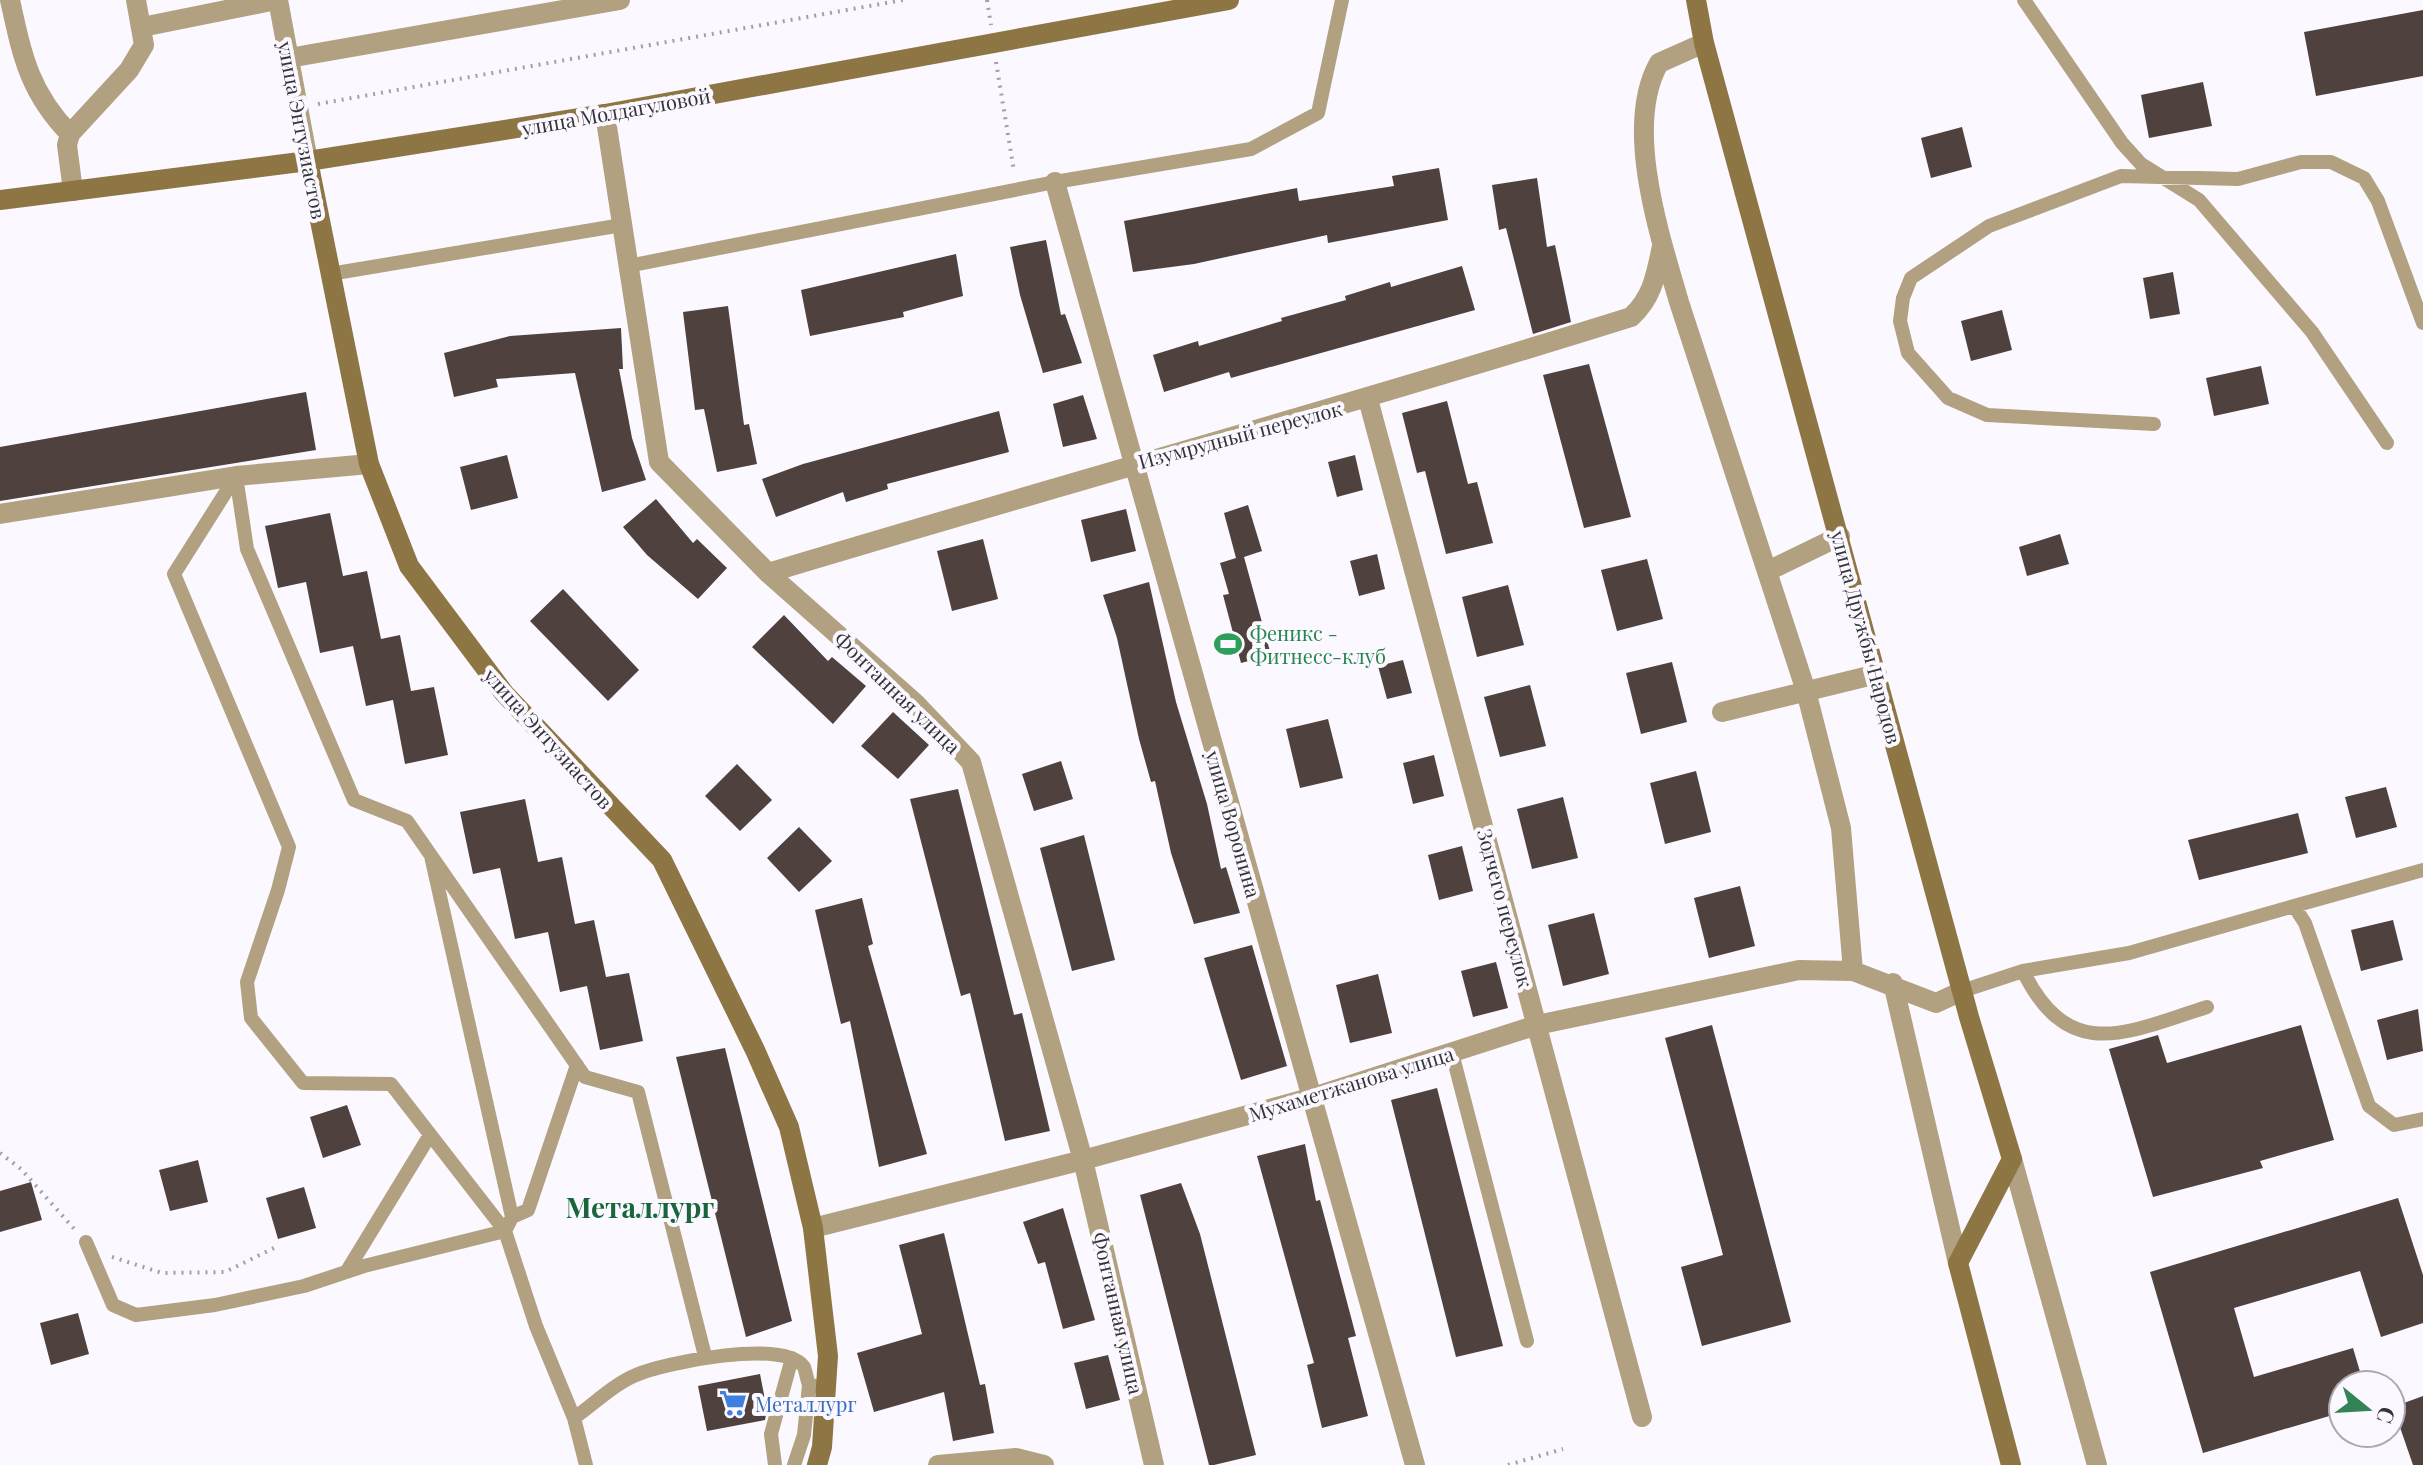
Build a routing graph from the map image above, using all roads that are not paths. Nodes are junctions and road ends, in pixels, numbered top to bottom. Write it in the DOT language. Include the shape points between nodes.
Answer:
graph roads {
  1 [pos="10,0"];
  2 [pos="136,0"];
  3 [pos="277,0"];
  4 [pos="620,0"];
  5 [pos="1229,0"];
  6 [pos="1342,0"];
  7 [pos="1696,0"];
  8 [pos="2024,0"];
  9 [pos="568,4"];
  10 [pos="142,27"];
  11 [pos="1704,43"];
  12 [pos="289,58"];
  13 [pos="605,114"];
  14 [pos="70,134"];
  15 [pos="308,161"];
  16 [pos="2163,180"];
  17 [pos="1055,182"];
  18 [pos="73,191"];
  19 [pos="0,200"];
  20 [pos="622,225"];
  21 [pos="1662,243"];
  22 [pos="628,266"];
  23 [pos="330,274"];
  24 [pos="2423,323"];
  25 [pos="1368,399"];
  26 [pos="2154,424"];
  27 [pos="2387,443"];
  28 [pos="1133,463"];
  29 [pos="369,464"];
  30 [pos="236,476"];
  31 [pos="0,514"];
  32 [pos="1840,536"];
  33 [pos="1768,571"];
  34 [pos="768,573"];
  35 [pos="1877,674"];
  36 [pos="1806,691"];
  37 [pos="1722,712"];
  38 [pos="431,856"];
  39 [pos="2423,870"];
  40 [pos="2294,906"];
  41 [pos="1853,971"];
  42 [pos="2023,971"];
  43 [pos="1893,983"];
  44 [pos="1962,991"];
  45 [pos="2207,1007"];
  46 [pos="1537,1025"];
  47 [pos="1452,1053"];
  48 [pos="577,1065"];
  49 [pos="1310,1098"];
  50 [pos="2423,1119"];
  51 [pos="430,1135"];
  52 [pos="2012,1159"];
  53 [pos="1083,1160"];
  54 [pos="508,1224"];
  55 [pos="813,1228"];
  56 [pos="86,1242"];
  57 [pos="1958,1263"];
  58 [pos="347,1271"];
  59 [pos="1527,1341"];
  60 [pos="705,1356"];
  61 [pos="792,1358"];
  62 [pos="818,1387"];
  63 [pos="1642,1417"];
  64 [pos="574,1418"];
  65 [pos="586,1465"];
  66 [pos="775,1465"];
  67 [pos="794,1465"];
  68 [pos="817,1465"];
  69 [pos="938,1465"];
  70 [pos="1044,1465"];
  71 [pos="1154,1465"];
  72 [pos="1415,1465"];
  73 [pos="2011,1465"];
  74 [pos="2097,1465"];
  1 -- 14 [label="street" via="25,69 47,110"];
  2 -- 10 [label="street"];
  3 -- 10 [label="street"];
  3 -- 12 [label="street, улица Энтузиастов"];
  4 -- 9 [label="street"];
  5 -- 13 [label="street, улица Молдагуловой"];
  6 -- 17 [label="lane" via="1318,113 1251,149"];
  7 -- 11 [label="street, улица Дружбы Народов"];
  8 -- 16 [label="lane" via="2122,143"];
  9 -- 12 [label="street"];
  10 -- 14 [label="street" via="144,45 129,70"];
  11 -- 21 [label="street" via="1659,63 1646,95 1645,148"];
  11 -- 32 [label="street, улица Дружбы Народов"];
  12 -- 15 [label="street, улица Энтузиастов"];
  13 -- 15 [label="street, улица Молдагуловой"];
  13 -- 20 [label="street, Фонтанная улица"];
  14 -- 18 [label="street"];
  15 -- 18 [label="street, улица Молдагуловой"];
  15 -- 23 [label="street, улица Энтузиастов"];
  16 -- 24 [label="lane" via="2238,179 2301,162 2348,167 2364,178 2378,201"];
  16 -- 26 [label="lane" via="2121,176 1989,226 1911,278 1900,321 1908,353 1930,381 1948,398 1987,415"];
  16 -- 27 [label="lane" via="2199,200 2312,332"];
  17 -- 22 [label="lane"];
  17 -- 28 [label="street, улица Воронина"];
  18 -- 19 [label="street, улица Молдагуловой"];
  20 -- 22 [label="street, Фонтанная улица"];
  20 -- 23 [label="lane"];
  21 -- 25 [label="street, Изумрудный переулок" via="1653,288 1631,317"];
  21 -- 33 [label="street"];
  22 -- 34 [label="street, Фонтанная улица" via="659,462"];
  23 -- 29 [label="street, улица Энтузиастов"];
  25 -- 28 [label="street, Изумрудный переулок"];
  25 -- 46 [label="street, Зодчего переулок"];
  28 -- 34 [label="street, Изумрудный переулок"];
  28 -- 49 [label="street, улица Воронина"];
  29 -- 30 [label="street"];
  29 -- 55 [label="street, улица Энтузиастов" via="409,566 504,693 662,860 789,1127"];
  30 -- 31 [label="street"];
  30 -- 38 [label="lane" via="247,549 354,800 407,821"];
  30 -- 51 [label="lane" via="174,574 289,847 247,982 251,1018 303,1083 391,1084"];
  32 -- 33 [label="street"];
  32 -- 35 [label="street, улица Дружбы Народов"];
  33 -- 36 [label="street"];
  34 -- 53 [label="street, Фонтанная улица" via="915,703 971,762"];
  35 -- 36 [label="street"];
  35 -- 44 [label="street, улица Дружбы Народов"];
  36 -- 37 [label="street"];
  36 -- 41 [label="street" via="1841,828"];
  38 -- 48 [label="lane"];
  38 -- 54 [label="lane"];
  39 -- 40 [label="lane"];
  40 -- 42 [label="lane" via="2129,953"];
  40 -- 50 [label="lane" via="2305,923 2369,1106 2394,1125"];
  41 -- 43 [label="street, Мухаметжанова улица"];
  41 -- 46 [label="street, Мухаметжанова улица" via="1799,970"];
  42 -- 44 [label="lane"];
  42 -- 45 [label="lane" via="2038,1001 2080,1032 2117,1035"];
  43 -- 44 [label="street, Мухаметжанова улица" via="1936,1003"];
  43 -- 57 [label="street"];
  44 -- 52 [label="street, улица Дружбы Народов"];
  46 -- 47 [label="street, Мухаметжанова улица"];
  46 -- 63 [label="street, Зодчего переулок"];
  47 -- 49 [label="street, Мухаметжанова улица"];
  47 -- 59 [label="lane"];
  48 -- 54 [label="lane" via="528,1210"];
  48 -- 60 [label="lane" via="585,1077 638,1092"];
  49 -- 53 [label="street, Мухаметжанова улица"];
  49 -- 72 [label="street, улица Воронина"];
  51 -- 54 [label="lane"];
  51 -- 58 [label="lane"];
  52 -- 57 [label="street"];
  52 -- 74 [label="street"];
  53 -- 55 [label="street, Мухаметжанова улица"];
  53 -- 71 [label="street, Фонтанная улица"];
  54 -- 58 [label="lane"];
  54 -- 64 [label="lane" via="536,1326"];
  55 -- 62 [label="street, улица Энтузиастов" via="828,1356"];
  56 -- 58 [label="lane" via="113,1305 136,1315 229,1302"];
  57 -- 73 [label="street"];
  60 -- 61 [label="lane"];
  60 -- 64 [label="lane" via="634,1376"];
  61 -- 62 [label="lane"];
  61 -- 66 [label="lane" via="771,1434"];
  62 -- 67 [label="lane"];
  62 -- 68 [label="street, улица Энтузиастов"];
  64 -- 65 [label="lane"];
  69 -- 70 [label="street" via="1016,1458"];
}
